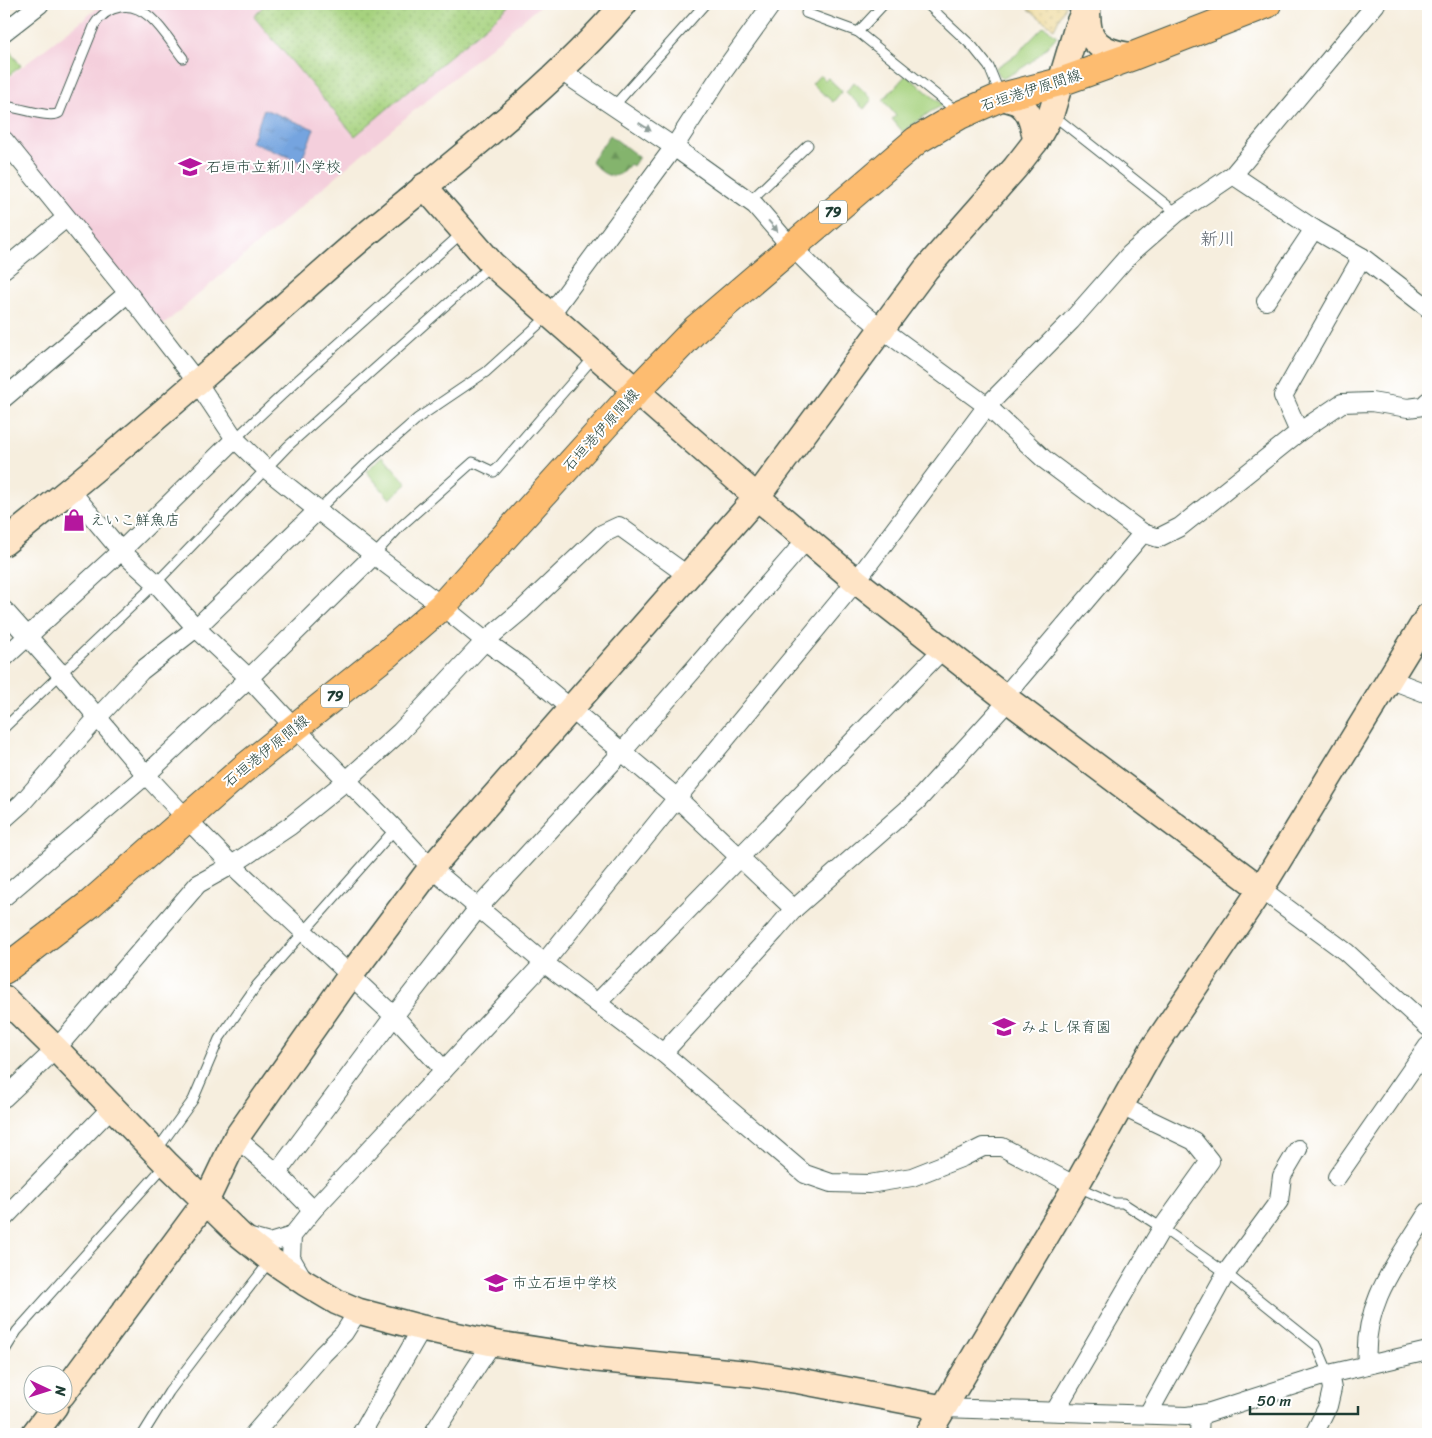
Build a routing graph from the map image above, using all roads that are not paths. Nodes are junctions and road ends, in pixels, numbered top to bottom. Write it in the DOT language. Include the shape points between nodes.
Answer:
graph roads {
  1 [pos="40,4"];
  2 [pos="705,4"];
  3 [pos="772,4"];
  4 [pos="884,4"];
  5 [pos="928,4"];
  6 [pos="1087,4"];
  7 [pos="1267,4"];
  8 [pos="1376,4"];
  9 [pos="615,7"];
  10 [pos="806,13"];
  11 [pos="4,32"];
  12 [pos="858,32"];
  13 [pos="1133,56"];
  14 [pos="183,58"];
  15 [pos="561,71"];
  16 [pos="1060,82"];
  17 [pos="1001,97"];
  18 [pos="613,107"];
  19 [pos="4,111"];
  20 [pos="1051,114"];
  21 [pos="956,118"];
  22 [pos="1036,141"];
  23 [pos="808,145"];
  24 [pos="674,146"];
  25 [pos="13,153"];
  26 [pos="1233,175"];
  27 [pos="424,186"];
  28 [pos="750,201"];
  29 [pos="1177,213"];
  30 [pos="66,218"];
  31 [pos="1314,229"];
  32 [pos="464,231"];
  33 [pos="792,246"];
  34 [pos="1362,257"];
  35 [pos="492,264"];
  36 [pos="4,268"];
  37 [pos="128,293"];
  38 [pos="1266,301"];
  39 [pos="1428,308"];
  40 [pos="550,315"];
  41 [pos="882,329"];
  42 [pos="596,355"];
  43 [pos="197,382"];
  44 [pos="637,390"];
  45 [pos="4,398"];
  46 [pos="1428,401"];
  47 [pos="987,406"];
  48 [pos="1299,432"];
  49 [pos="235,440"];
  50 [pos="266,469"];
  51 [pos="70,490"];
  52 [pos="757,497"];
  53 [pos="318,510"];
  54 [pos="1143,533"];
  55 [pos="807,539"];
  56 [pos="4,543"];
  57 [pos="121,551"];
  58 [pos="374,555"];
  59 [pos="687,575"];
  60 [pos="856,581"];
  61 [pos="156,583"];
  62 [pos="442,606"];
  63 [pos="4,610"];
  64 [pos="1428,616"];
  65 [pos="196,628"];
  66 [pos="27,636"];
  67 [pos="485,641"];
  68 [pos="943,649"];
  69 [pos="4,658"];
  70 [pos="61,674"];
  71 [pos="249,678"];
  72 [pos="1389,679"];
  73 [pos="1428,694"];
  74 [pos="1007,698"];
  75 [pos="571,709"];
  76 [pos="98,717"];
  77 [pos="4,728"];
  78 [pos="295,728"];
  79 [pos="622,752"];
  80 [pos="146,775"];
  81 [pos="346,781"];
  82 [pos="677,798"];
  83 [pos="186,818"];
  84 [pos="4,819"];
  85 [pos="395,829"];
  86 [pos="739,857"];
  87 [pos="232,865"];
  88 [pos="431,868"];
  89 [pos="1261,889"];
  90 [pos="4,897"];
  91 [pos="479,907"];
  92 [pos="794,909"];
  93 [pos="303,931"];
  94 [pos="544,963"];
  95 [pos="4,970"];
  96 [pos="350,976"];
  97 [pos="4,998"];
  98 [pos="597,1003"];
  99 [pos="394,1016"];
  100 [pos="1428,1027"];
  101 [pos="1428,1046"];
  102 [pos="56,1049"];
  103 [pos="663,1053"];
  104 [pos="444,1070"];
  105 [pos="4,1098"];
  106 [pos="1121,1106"];
  107 [pos="112,1107"];
  108 [pos="236,1138"];
  109 [pos="1298,1149"];
  110 [pos="161,1158"];
  111 [pos="277,1172"];
  112 [pos="1338,1176"];
  113 [pos="1076,1186"];
  114 [pos="206,1201"];
  115 [pos="313,1210"];
  116 [pos="1428,1212"];
  117 [pos="4,1218"];
  118 [pos="1162,1228"];
  119 [pos="240,1235"];
  120 [pos="292,1236"];
  121 [pos="271,1260"];
  122 [pos="1226,1273"];
  123 [pos="305,1283"];
  124 [pos="358,1312"];
  125 [pos="422,1328"];
  126 [pos="492,1343"];
  127 [pos="1428,1351"];
  128 [pos="4,1352"];
  129 [pos="1367,1365"];
  130 [pos="1329,1374"];
  131 [pos="72,1382"];
  132 [pos="943,1408"];
  133 [pos="1055,1410"];
  134 [pos="1148,1414"];
  135 [pos="1200,1414"];
  136 [pos="48,1416"];
  137 [pos="34,1434"];
  138 [pos="143,1434"];
  139 [pos="254,1434"];
  140 [pos="361,1434"];
  141 [pos="433,1434"];
  142 [pos="928,1434"];
  143 [pos="1200,1434"];
  144 [pos="1314,1434"];
  1 -- 11 [label="street"];
  2 -- 18 [label="lane"];
  3 -- 24 [label="street"];
  4 -- 12 [label="lane"];
  5 -- 17 [label="lane" via="984,60"];
  6 -- 13 [label="street" via="1090,32 1096,42 1117,54"];
  6 -- 16 [label="street"];
  7 -- 13 [label="main road, 石垣港伊原間線 / 79"];
  8 -- 26 [label="street"];
  9 -- 15 [label="street"];
  10 -- 12 [label="lane"];
  12 -- 21 [label="lane" via="949,105"];
  13 -- 16 [label="main road, 石垣港伊原間線 / 79"];
  14 -- 19 [label="lane" via="148,14 131,6 115,8 95,24 59,113 48,116 9,107"];
  15 -- 18 [label="street"];
  15 -- 27 [label="street"];
  16 -- 17 [label="main road, 石垣港伊原間線 / 79"];
  16 -- 20 [label="street"];
  17 -- 21 [label="main road, 石垣港伊原間線 / 79"];
  17 -- 22 [label="street" via="1017,102 1023,108 1032,120"];
  18 -- 24 [label="street, one-way"];
  20 -- 22 [label="street"];
  20 -- 29 [label="lane"];
  21 -- 33 [label="main road, 石垣港伊原間線 / 79" via="917,140"];
  22 -- 41 [label="street" via="926,269"];
  23 -- 28 [label="lane"];
  24 -- 28 [label="street"];
  24 -- 40 [label="street"];
  25 -- 30 [label="street"];
  26 -- 29 [label="street"];
  26 -- 31 [label="street"];
  27 -- 32 [label="street"];
  27 -- 43 [label="street"];
  28 -- 33 [label="street, one-way"];
  29 -- 47 [label="street" via="1130,254 1071,321"];
  30 -- 36 [label="street"];
  30 -- 37 [label="street"];
  31 -- 34 [label="street"];
  31 -- 38 [label="street"];
  32 -- 35 [label="street"];
  32 -- 49 [label="lane"];
  33 -- 41 [label="street" via="835,290"];
  33 -- 44 [label="main road, 石垣港伊原間線 / 79" via="696,329"];
  34 -- 39 [label="street"];
  34 -- 48 [label="street" via="1283,396"];
  35 -- 40 [label="street"];
  35 -- 50 [label="lane"];
  37 -- 43 [label="street"];
  37 -- 45 [label="street"];
  40 -- 42 [label="street"];
  40 -- 53 [label="lane" via="486,372 418,418"];
  41 -- 47 [label="street"];
  41 -- 52 [label="street"];
  42 -- 44 [label="street"];
  42 -- 58 [label="lane" via="494,472 473,462 400,527"];
  43 -- 49 [label="street"];
  43 -- 51 [label="street"];
  44 -- 52 [label="street"];
  44 -- 62 [label="main road, 石垣港伊原間線 / 79"];
  46 -- 48 [label="street" via="1423,406 1408,408 1371,402 1342,403"];
  47 -- 54 [label="street" via="1045,460"];
  47 -- 60 [label="street"];
  48 -- 54 [label="street" via="1180,527 1158,538"];
  49 -- 50 [label="street"];
  49 -- 57 [label="street"];
  50 -- 53 [label="street"];
  50 -- 61 [label="lane"];
  51 -- 56 [label="street"];
  51 -- 57 [label="street"];
  52 -- 55 [label="street"];
  52 -- 59 [label="street"];
  53 -- 58 [label="street"];
  53 -- 65 [label="street"];
  54 -- 74 [label="street"];
  55 -- 60 [label="street"];
  55 -- 79 [label="street"];
  57 -- 61 [label="street"];
  57 -- 66 [label="street"];
  58 -- 62 [label="street"];
  58 -- 71 [label="street"];
  59 -- 67 [label="street" via="619,526 602,534"];
  59 -- 75 [label="street"];
  60 -- 68 [label="street"];
  60 -- 82 [label="street"];
  61 -- 65 [label="street"];
  61 -- 70 [label="lane"];
  62 -- 67 [label="street"];
  62 -- 78 [label="main road, 石垣港伊原間線 / 79"];
  63 -- 66 [label="street"];
  64 -- 72 [label="street"];
  65 -- 71 [label="street"];
  65 -- 76 [label="street" via="142,671"];
  66 -- 69 [label="street"];
  66 -- 70 [label="street"];
  67 -- 75 [label="street"];
  67 -- 81 [label="street" via="400,732"];
  68 -- 74 [label="street"];
  68 -- 86 [label="street"];
  70 -- 76 [label="street"];
  70 -- 77 [label="lane"];
  71 -- 78 [label="street"];
  71 -- 80 [label="street"];
  72 -- 73 [label="street"];
  72 -- 89 [label="street"];
  74 -- 89 [label="street"];
  74 -- 92 [label="street" via="917,800"];
  75 -- 79 [label="street"];
  75 -- 88 [label="street"];
  76 -- 80 [label="street"];
  76 -- 84 [label="street"];
  78 -- 81 [label="street"];
  78 -- 83 [label="main road, 石垣港伊原間線 / 79"];
  79 -- 82 [label="street"];
  79 -- 91 [label="street"];
  80 -- 83 [label="street"];
  80 -- 90 [label="street"];
  81 -- 85 [label="street"];
  81 -- 87 [label="street" via="290,826"];
  82 -- 86 [label="street"];
  82 -- 94 [label="street"];
  83 -- 87 [label="street"];
  83 -- 95 [label="main road, 石垣港伊原間線 / 79" via="90,904"];
  85 -- 88 [label="street"];
  85 -- 93 [label="lane"];
  86 -- 92 [label="street"];
  86 -- 98 [label="street"];
  87 -- 93 [label="street"];
  87 -- 102 [label="street" via="198,884"];
  88 -- 91 [label="street"];
  88 -- 96 [label="street"];
  89 -- 100 [label="street" via="1346,952"];
  89 -- 106 [label="street" via="1152,1050"];
  91 -- 94 [label="street"];
  91 -- 99 [label="street"];
  92 -- 103 [label="street"];
  93 -- 96 [label="street"];
  93 -- 110 [label="lane" via="257,985 219,1039 193,1100"];
  94 -- 98 [label="street"];
  94 -- 104 [label="street"];
  96 -- 99 [label="street"];
  96 -- 108 [label="street"];
  97 -- 102 [label="street"];
  98 -- 103 [label="street"];
  99 -- 104 [label="street"];
  99 -- 111 [label="street"];
  101 -- 112 [label="street"];
  102 -- 105 [label="street"];
  102 -- 107 [label="street"];
  103 -- 113 [label="street" via="805,1174 831,1183 869,1184 912,1177 983,1146 1002,1147"];
  104 -- 115 [label="street"];
  106 -- 113 [label="street"];
  106 -- 118 [label="street" via="1194,1141 1210,1161"];
  107 -- 110 [label="street"];
  107 -- 117 [label="street"];
  108 -- 111 [label="street"];
  108 -- 114 [label="street"];
  109 -- 122 [label="street" via="1282,1176 1279,1202"];
  110 -- 114 [label="street"];
  110 -- 128 [label="lane" via="17,1331"];
  111 -- 115 [label="street"];
  113 -- 118 [label="lane" via="1114,1203 1123,1203"];
  113 -- 132 [label="street"];
  114 -- 119 [label="street"];
  114 -- 131 [label="street"];
  115 -- 120 [label="street"];
  116 -- 129 [label="street" via="1376,1300 1368,1332"];
  118 -- 122 [label="lane"];
  118 -- 133 [label="street"];
  119 -- 120 [label="street" via="269,1243"];
  119 -- 121 [label="street"];
  120 -- 123 [label="street" via="290,1258"];
  121 -- 123 [label="street"];
  121 -- 138 [label="lane" via="174,1385"];
  122 -- 130 [label="lane" via="1317,1346"];
  122 -- 134 [label="street"];
  123 -- 124 [label="street"];
  124 -- 125 [label="street"];
  124 -- 139 [label="street" via="344,1334"];
  125 -- 126 [label="street"];
  125 -- 140 [label="street"];
  126 -- 132 [label="street" via="596,1359 753,1374"];
  126 -- 141 [label="street"];
  127 -- 129 [label="street"];
  129 -- 130 [label="street"];
  130 -- 135 [label="street"];
  130 -- 144 [label="street" via="1332,1389 1328,1406"];
  132 -- 133 [label="street"];
  132 -- 142 [label="street"];
  133 -- 134 [label="street"];
  134 -- 135 [label="street"];
  135 -- 143 [label="street"];
  136 -- 137 [label="street"];
}
